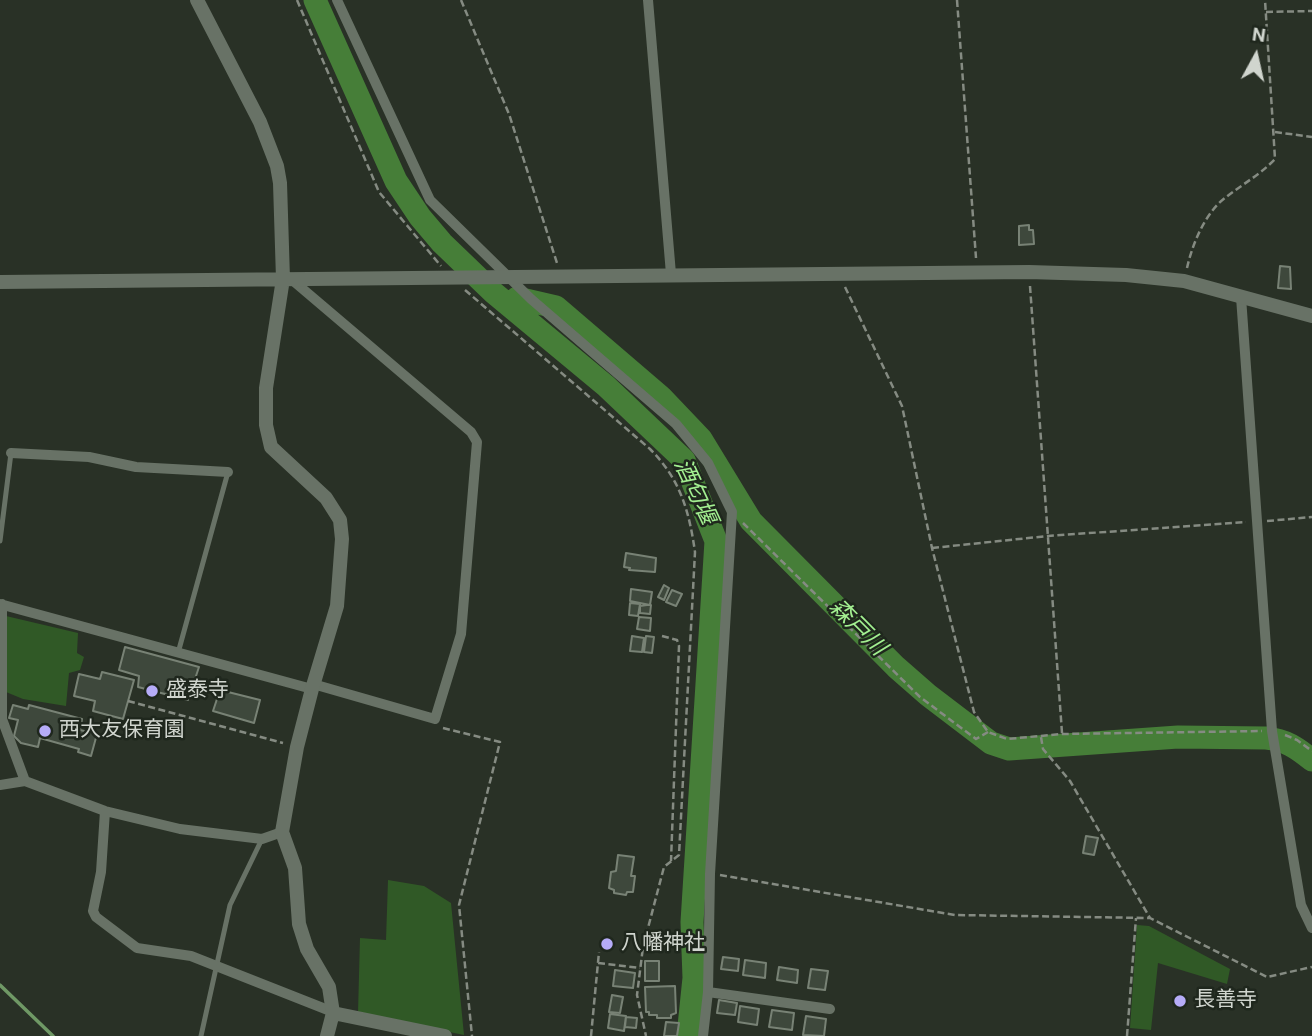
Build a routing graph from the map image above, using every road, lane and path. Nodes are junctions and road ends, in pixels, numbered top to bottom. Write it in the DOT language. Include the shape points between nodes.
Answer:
graph roads {
  1 [pos="197,0"];
  2 [pos="297,0"];
  3 [pos="337,0"];
  4 [pos="461,0"];
  5 [pos="648,0"];
  6 [pos="957,0"];
  7 [pos="1265,0"];
  8 [pos="1312,11"];
  9 [pos="1266,12"];
  10 [pos="1275,132"];
  11 [pos="1312,137"];
  12 [pos="977,272"];
  13 [pos="1029,272"];
  14 [pos="671,274"];
  15 [pos="839,274"];
  16 [pos="512,278"];
  17 [pos="287,279"];
  18 [pos="451,279"];
  19 [pos="563,279"];
  20 [pos="1184,281"];
  21 [pos="0,282"];
  22 [pos="1241,297"];
  23 [pos="1312,316"];
  24 [pos="11,453"];
  25 [pos="228,472"];
  26 [pos="732,512"];
  27 [pos="1312,517"];
  28 [pos="1256,522"];
  29 [pos="1048,536"];
  30 [pos="0,541"];
  31 [pos="932,548"];
  32 [pos="1,604"];
  33 [pos="662,636"];
  34 [pos="178,653"];
  35 [pos="312,687"];
  36 [pos="128,701"];
  37 [pos="435,719"];
  38 [pos="988,732"];
  39 [pos="1062,734"];
  40 [pos="1273,736"];
  41 [pos="1041,739"];
  42 [pos="297,747"];
  43 [pos="1312,751"];
  44 [pos="25,781"];
  45 [pos="0,785"];
  46 [pos="105,811"];
  47 [pos="282,832"];
  48 [pos="262,839"];
  49 [pos="671,861"];
  50 [pos="710,874"];
  51 [pos="1136,918"];
  52 [pos="1150,918"];
  53 [pos="1312,928"];
  54 [pos="599,952"];
  55 [pos="598,963"];
  56 [pos="218,965"];
  57 [pos="1312,967"];
  58 [pos="641,968"];
  59 [pos="708,992"];
  60 [pos="830,1009"];
  61 [pos="332,1013"];
  62 [pos="201,1036"];
  63 [pos="327,1036"];
  64 [pos="444,1036"];
  65 [pos="472,1036"];
  66 [pos="591,1036"];
  67 [pos="646,1036"];
  68 [pos="703,1036"];
  69 [pos="1127,1036"];
  1 -- 17 [label="street" via="260,122 277,166"];
  2 -- 18 [label="path" via="379,192"];
  3 -- 16 [label="street" via="430,200"];
  4 -- 19 [label="path" via="509,114"];
  5 -- 14 [label="street"];
  6 -- 12 [label="path"];
  7 -- 9 [label="path"];
  8 -- 9 [label="path"];
  9 -- 10 [label="path"];
  10 -- 11 [label="path"];
  10 -- 20 [label="path" via="1275,159 1218,204 1192,244"];
  12 -- 13 [label="street"];
  12 -- 15 [label="street"];
  13 -- 20 [label="street"];
  13 -- 29 [label="path"];
  14 -- 15 [label="street"];
  14 -- 19 [label="street"];
  15 -- 31 [label="path" via="902,406"];
  16 -- 18 [label="street"];
  16 -- 19 [label="street"];
  16 -- 26 [label="street" via="676,424 708,463"];
  17 -- 18 [label="street"];
  17 -- 21 [label="street"];
  17 -- 35 [label="street" via="266,388 266,425 271,447 326,498 340,520 342,539 337,606"];
  17 -- 37 [label="street" via="471,432 477,442 461,634"];
  18 -- 49 [label="path" via="650,449 667,466 686,505 695,552 679,855"];
  20 -- 22 [label="street"];
  22 -- 23 [label="street"];
  22 -- 28 [label="street"];
  24 -- 25 [label="street"];
  24 -- 30 [label="lane"];
  25 -- 34 [label="lane"];
  26 -- 38 [label="path" via="920,697 976,739"];
  26 -- 50 [label="street"];
  27 -- 28 [label="path"];
  28 -- 29 [label="path"];
  28 -- 40 [label="street"];
  29 -- 31 [label="path"];
  29 -- 39 [label="path"];
  31 -- 38 [label="path" via="974,712"];
  32 -- 34 [label="street"];
  32 -- 44 [label="street" via="2,719"];
  33 -- 49 [label="path" via="677,640 679,646"];
  34 -- 35 [label="street"];
  35 -- 37 [label="street"];
  35 -- 42 [label="street"];
  36 -- 42 [label="path"];
  37 -- 65 [label="path" via="443,728 500,742 459,905"];
  38 -- 41 [label="path" via="1007,739"];
  39 -- 40 [label="path"];
  39 -- 41 [label="path"];
  40 -- 43 [label="path" via="1297,740"];
  40 -- 53 [label="street" via="1301,905"];
  41 -- 52 [label="path"];
  42 -- 47 [label="street"];
  44 -- 45 [label="street"];
  44 -- 46 [label="street"];
  46 -- 48 [label="street" via="180,829"];
  46 -- 56 [label="street" via="96,917 137,948"];
  47 -- 48 [label="street"];
  47 -- 61 [label="street" via="295,868 299,924 307,949 330,987"];
  48 -- 56 [label="lane" via="230,905"];
  49 -- 58 [label="path" via="664,867"];
  50 -- 51 [label="path" via="955,915"];
  50 -- 59 [label="street"];
  51 -- 52 [label="path"];
  51 -- 69 [label="path"];
  52 -- 57 [label="path" via="1267,977"];
  54 -- 55 [label="path"];
  55 -- 58 [label="path"];
  55 -- 66 [label="path"];
  56 -- 61 [label="street"];
  56 -- 62 [label="lane"];
  58 -- 67 [label="path" via="637,995"];
  59 -- 60 [label="street"];
  59 -- 68 [label="street"];
  61 -- 63 [label="street"];
  61 -- 64 [label="street"];
}
